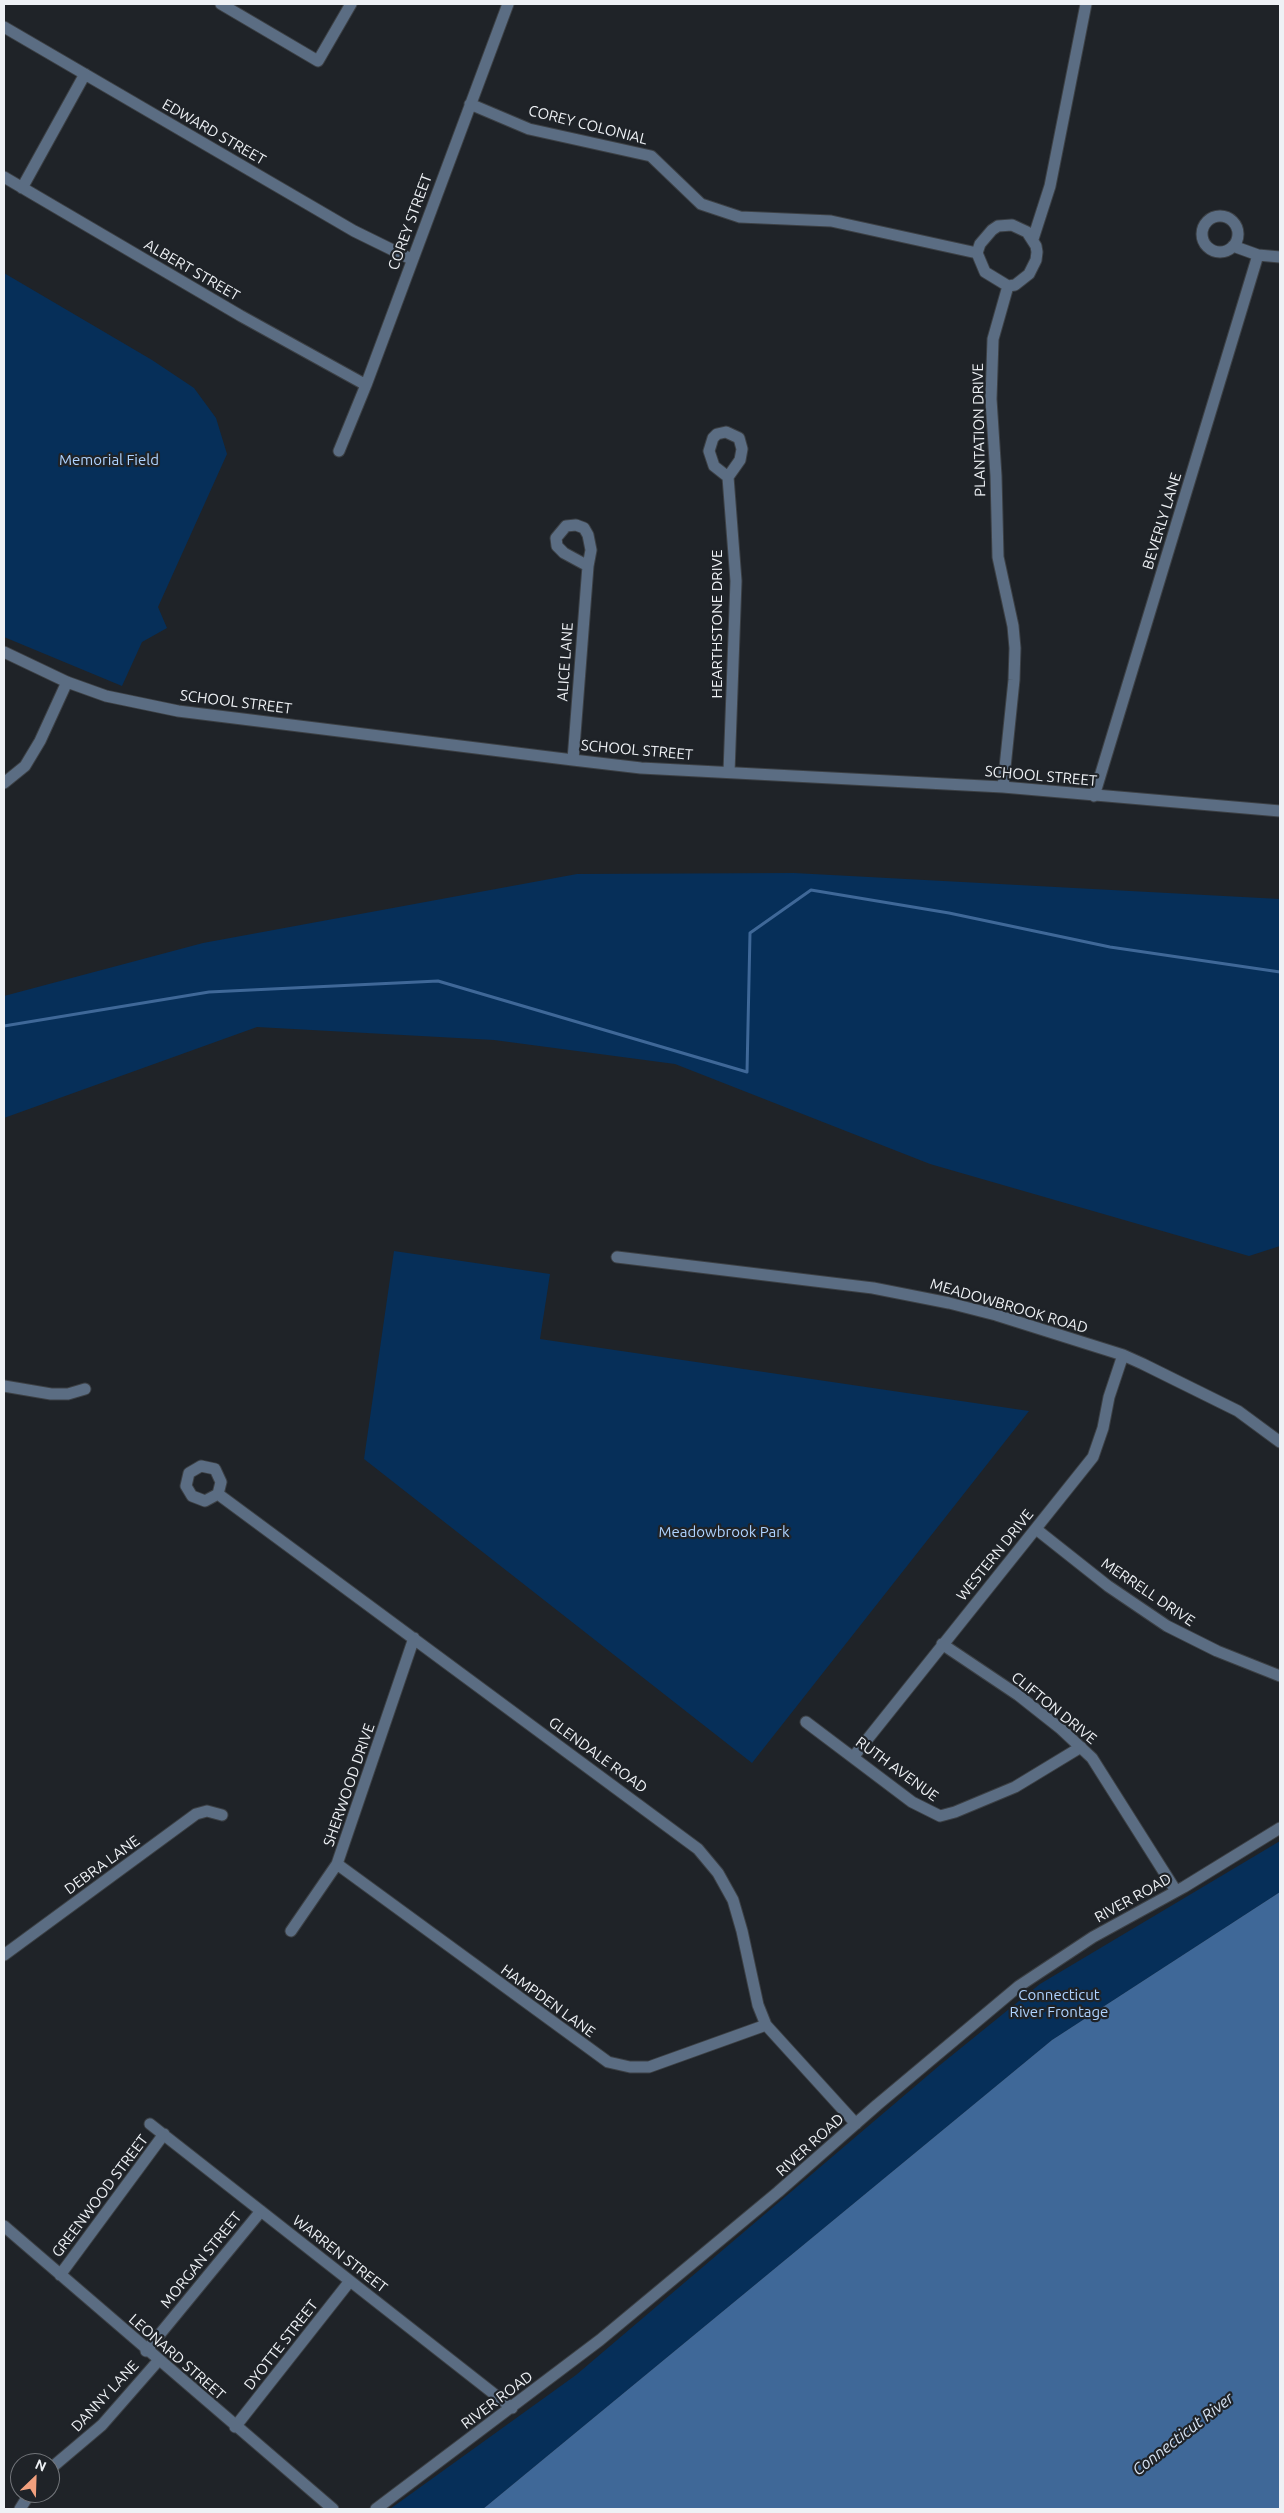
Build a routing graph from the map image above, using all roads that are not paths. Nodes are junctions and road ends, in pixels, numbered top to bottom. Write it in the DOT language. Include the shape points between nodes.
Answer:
graph roads {
  1 [pos="221,4"];
  2 [pos="351,4"];
  3 [pos="508,4"];
  4 [pos="1086,4"];
  5 [pos="4,27"];
  6 [pos="85,74"];
  7 [pos="470,104"];
  8 [pos="4,177"];
  9 [pos="22,188"];
  10 [pos="1033,239"];
  11 [pos="1233,246"];
  12 [pos="977,253"];
  13 [pos="1258,255"];
  14 [pos="1280,257"];
  15 [pos="411,260"];
  16 [pos="1008,286"];
  17 [pos="366,385"];
  18 [pos="339,451"];
  19 [pos="728,477"];
  20 [pos="588,566"];
  21 [pos="4,652"];
  22 [pos="67,682"];
  23 [pos="572,760"];
  24 [pos="729,772"];
  25 [pos="4,783"];
  26 [pos="1003,787"];
  27 [pos="1094,796"];
  28 [pos="1280,811"];
  29 [pos="617,1257"];
  30 [pos="1123,1355"];
  31 [pos="4,1386"];
  32 [pos="84,1389"];
  33 [pos="1280,1442"];
  34 [pos="218,1494"];
  35 [pos="1036,1529"];
  36 [pos="414,1638"];
  37 [pos="942,1644"];
  38 [pos="1280,1676"];
  39 [pos="806,1722"];
  40 [pos="1081,1747"];
  41 [pos="854,1756"];
  42 [pos="222,1815"];
  43 [pos="1280,1828"];
  44 [pos="337,1864"];
  45 [pos="1176,1891"];
  46 [pos="291,1931"];
  47 [pos="4,1955"];
  48 [pos="766,2025"];
  49 [pos="150,2124"];
  50 [pos="856,2124"];
  51 [pos="164,2134"];
  52 [pos="261,2211"];
  53 [pos="4,2226"];
  54 [pos="60,2274"];
  55 [pos="350,2281"];
  56 [pos="146,2351"];
  57 [pos="158,2361"];
  58 [pos="512,2408"];
  59 [pos="236,2427"];
  60 [pos="60,2461"];
  61 [pos="333,2509"];
  62 [pos="376,2509"];
  1 -- 2 [label="street" via="318,61"];
  3 -- 7 [label="street, COREY STREET"];
  4 -- 10 [label="street" via="1050,186"];
  5 -- 6 [label="street, EDWARD STREET"];
  6 -- 9 [label="street"];
  6 -- 15 [label="street, EDWARD STREET" via="354,231"];
  7 -- 12 [label="street, COREY COLONIAL" via="529,128 650,156 700,204 740,217 831,221"];
  7 -- 15 [label="street, COREY STREET"];
  8 -- 9 [label="street, ALBERT STREET"];
  9 -- 17 [label="street, ALBERT STREET"];
  10 -- 12 [label="street" via="1019,227 998,226 986,237"];
  10 -- 16 [label="street" via="1037,252 1033,268 1022,280"];
  11 -- 13 [label="street"];
  12 -- 16 [label="street" via="985,272"];
  13 -- 14 [label="street"];
  13 -- 27 [label="street, BEVERLY LANE"];
  15 -- 17 [label="street, COREY STREET"];
  16 -- 26 [label="street, PLANTATION DRIVE" via="993,339 991,399 998,557 1015,648"];
  17 -- 18 [label="street, COREY STREET"];
  19 -- 24 [label="street, HEARTHSTONE DRIVE" via="736,581"];
  20 -- 23 [label="street, ALICE LANE"];
  21 -- 22 [label="street, SCHOOL STREET"];
  22 -- 23 [label="street, SCHOOL STREET" via="106,696 178,710"];
  22 -- 25 [label="street" via="25,766"];
  23 -- 24 [label="street, SCHOOL STREET" via="641,768"];
  24 -- 26 [label="street, SCHOOL STREET"];
  26 -- 27 [label="street, SCHOOL STREET"];
  27 -- 28 [label="street, SCHOOL STREET"];
  29 -- 30 [label="street, MEADOWBROOK ROAD" via="814,1280 918,1296 996,1315"];
  30 -- 33 [label="street, MEADOWBROOK ROAD" via="1238,1411"];
  30 -- 35 [label="street, WESTERN DRIVE" via="1093,1457"];
  31 -- 32 [label="street" via="51,1394 68,1394"];
  34 -- 36 [label="street, GLENDALE ROAD"];
  35 -- 37 [label="street, WESTERN DRIVE"];
  35 -- 38 [label="street, MERRELL DRIVE" via="1108,1586 1167,1626 1211,1649"];
  36 -- 44 [label="street, SHERWOOD DRIVE"];
  36 -- 48 [label="street, GLENDALE ROAD" via="674,1830 709,1861 732,1900"];
  37 -- 40 [label="street, CLIFTON DRIVE" via="1018,1695"];
  37 -- 41 [label="street, WESTERN DRIVE"];
  39 -- 41 [label="street, RUTH AVENUE"];
  40 -- 41 [label="street, RUTH AVENUE" via="1015,1787 940,1816 912,1802"];
  40 -- 45 [label="street, CLIFTON DRIVE" via="1103,1774"];
  42 -- 47 [label="street, DEBRA LANE" via="196,1814"];
  43 -- 45 [label="street, RIVER ROAD"];
  44 -- 46 [label="street, SHERWOOD DRIVE"];
  44 -- 48 [label="street, HAMPDEN LANE" via="608,2062 649,2067"];
  45 -- 50 [label="street, RIVER ROAD" via="1087,1940 1024,1982"];
  48 -- 50 [label="street, GLENDALE ROAD"];
  49 -- 51 [label="street, WARREN STREET"];
  50 -- 58 [label="street, RIVER ROAD" via="600,2340"];
  51 -- 52 [label="street, WARREN STREET"];
  51 -- 54 [label="street, GREENWOOD STREET"];
  52 -- 55 [label="street, WARREN STREET"];
  52 -- 56 [label="street, MORGAN STREET"];
  53 -- 54 [label="street, LEONARD STREET"];
  54 -- 56 [label="street, LEONARD STREET"];
  55 -- 58 [label="street, WARREN STREET"];
  55 -- 59 [label="street, DYOTTE STREET"];
  56 -- 57 [label="street, LEONARD STREET"];
  57 -- 59 [label="street, LEONARD STREET"];
  57 -- 60 [label="street, DANNY LANE" via="102,2425"];
  58 -- 62 [label="street, RIVER ROAD"];
  59 -- 61 [label="street, LEONARD STREET"];
}
